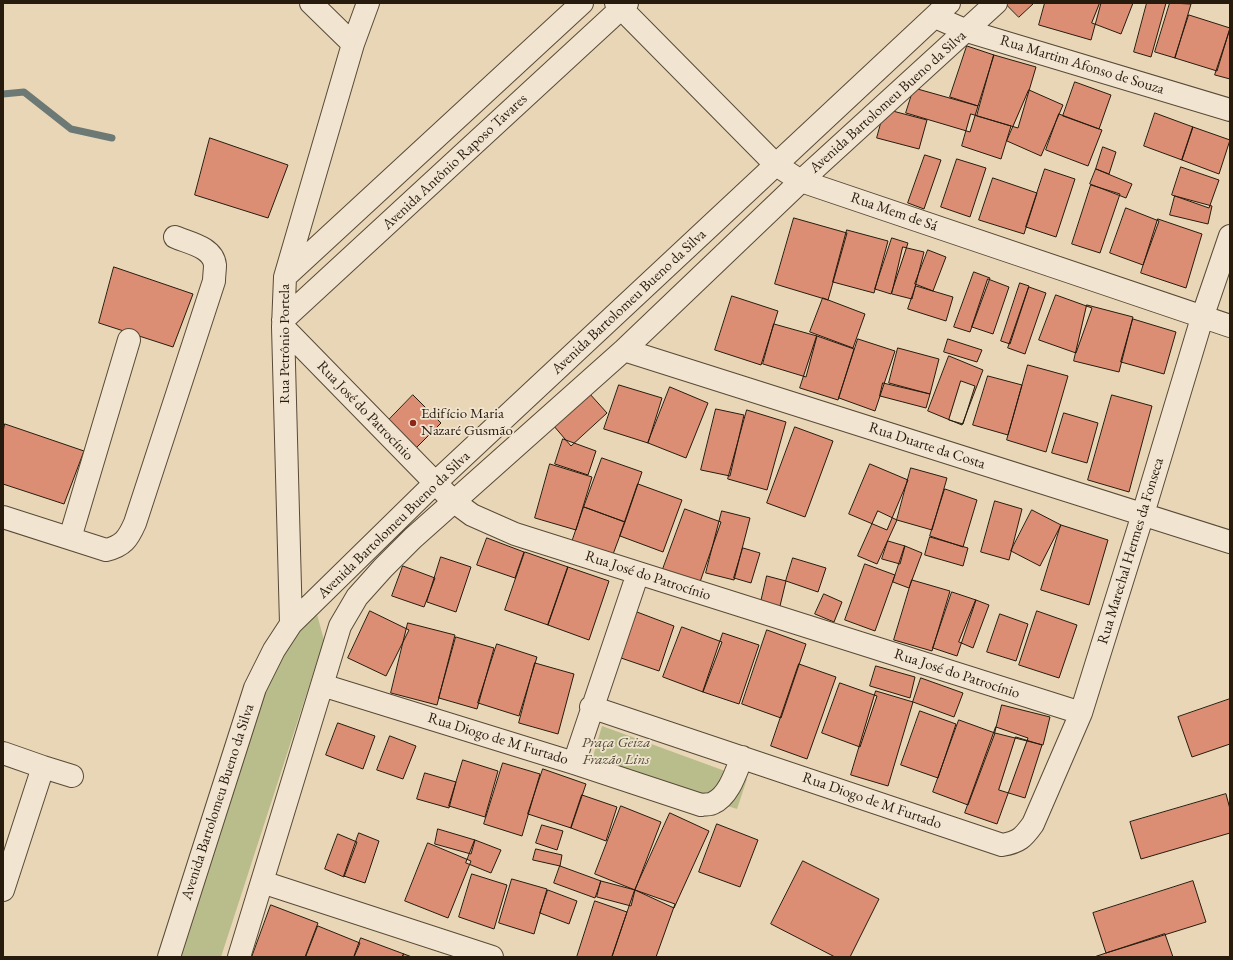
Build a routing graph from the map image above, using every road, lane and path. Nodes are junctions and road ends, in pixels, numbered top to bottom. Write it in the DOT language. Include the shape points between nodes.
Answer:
graph roads {
  1 [pos="311,3"];
  2 [pos="368,3"];
  3 [pos="582,3"];
  4 [pos="996,3"];
  5 [pos="621,5"];
  6 [pos="942,10"];
  7 [pos="966,31"];
  8 [pos="353,44"];
  9 [pos="1230,110"];
  10 [pos="776,165"];
  11 [pos="801,181"];
  12 [pos="1230,236"];
  13 [pos="175,237"];
  14 [pos="285,277"];
  15 [pos="1202,318"];
  16 [pos="283,324"];
  17 [pos="1230,326"];
  18 [pos="129,340"];
  19 [pos="624,350"];
  20 [pos="435,483"];
  21 [pos="453,501"];
  22 [pos="1143,514"];
  23 [pos="3,516"];
  24 [pos="70,538"];
  25 [pos="1230,542"];
  26 [pos="638,573"];
  27 [pos="311,606"];
  28 [pos="291,624"];
  29 [pos="340,626"];
  30 [pos="322,685"];
  31 [pos="591,707"];
  32 [pos="1081,712"];
  33 [pos="3,753"];
  34 [pos="742,757"];
  35 [pos="574,763"];
  36 [pos="43,767"];
  37 [pos="72,776"];
  38 [pos="1002,845"];
  39 [pos="262,882"];
  40 [pos="4,886"];
  41 [pos="168,957"];
  42 [pos="239,957"];
  43 [pos="492,957"];
  1 -- 8 [label="street"];
  2 -- 8 [label="street, Rua Petrônio Portela"];
  3 -- 14 [label="street, Avenida Antônio Raposo Tavares"];
  4 -- 7 [label="street, Avenida Bartolomeu Bueno da Silva"];
  5 -- 10 [label="street, Rua Mem de Sá"];
  5 -- 16 [label="street, Avenida Antônio Raposo Tavares"];
  6 -- 7 [label="street, Rua Martim Afonso de Souza"];
  6 -- 10 [label="street, Avenida Bartolomeu Bueno da Silva"];
  7 -- 9 [label="street, Rua Martim Afonso de Souza"];
  7 -- 11 [label="street, Avenida Bartolomeu Bueno da Silva"];
  8 -- 14 [label="street, Rua Petrônio Portela"];
  10 -- 11 [label="street, Rua Mem de Sá"];
  10 -- 20 [label="street, Avenida Bartolomeu Bueno da Silva"];
  11 -- 15 [label="street, Rua Mem de Sá"];
  11 -- 19 [label="street, Avenida Bartolomeu Bueno da Silva"];
  12 -- 15 [label="street, Rua Marechal Hermes da Fonseca"];
  13 -- 24 [label="street" via="209,252 215,264 214,281 135,524 129,537 118,547 106,550"];
  14 -- 16 [label="street, Rua Petrônio Portela"];
  15 -- 17 [label="street, Rua Mem de Sá"];
  15 -- 22 [label="street, Rua Marechal Hermes da Fonseca"];
  16 -- 20 [label="street, Rua José do Patrocínio"];
  16 -- 28 [label="street, Rua Petrônio Portela"];
  18 -- 24 [label="street"];
  19 -- 21 [label="street, Avenida Bartolomeu Bueno da Silva"];
  19 -- 22 [label="street, Rua Duarte da Costa"];
  20 -- 21 [label="street, Rua José do Patrocínio"];
  20 -- 27 [label="street, Avenida Bartolomeu Bueno da Silva"];
  21 -- 26 [label="street, Rua José do Patrocínio" via="472,515 515,534"];
  21 -- 29 [label="street, Avenida Bartolomeu Bueno da Silva" via="383,568 358,597"];
  22 -- 25 [label="street, Rua Duarte da Costa"];
  22 -- 32 [label="street, Rua Marechal Hermes da Fonseca"];
  23 -- 24 [label="street"];
  26 -- 31 [label="street"];
  26 -- 32 [label="street, Rua José do Patrocínio"];
  27 -- 28 [label="street, Avenida Bartolomeu Bueno da Silva"];
  27 -- 29 [label="street"];
  28 -- 41 [label="street, Avenida Bartolomeu Bueno da Silva" via="274,650 255,688"];
  29 -- 30 [label="street, Avenida Bartolomeu Bueno da Silva"];
  30 -- 35 [label="street, Rua Diogo de M Furtado"];
  30 -- 39 [label="street, Avenida Bartolomeu Bueno da Silva"];
  31 -- 34 [label="street, Rua Diogo de M Furtado"];
  31 -- 35 [label="street"];
  32 -- 38 [label="street, Rua Marechal Hermes da Fonseca" via="1033,824 1015,843"];
  33 -- 36 [label="street"];
  34 -- 35 [label="street, Rua Diogo de M Furtado" via="724,794 713,804 701,805"];
  34 -- 38 [label="street, Rua Diogo de M Furtado"];
  36 -- 37 [label="street"];
  36 -- 40 [label="street"];
  39 -- 42 [label="street, Avenida Bartolomeu Bueno da Silva"];
  39 -- 43 [label="street"];
}
